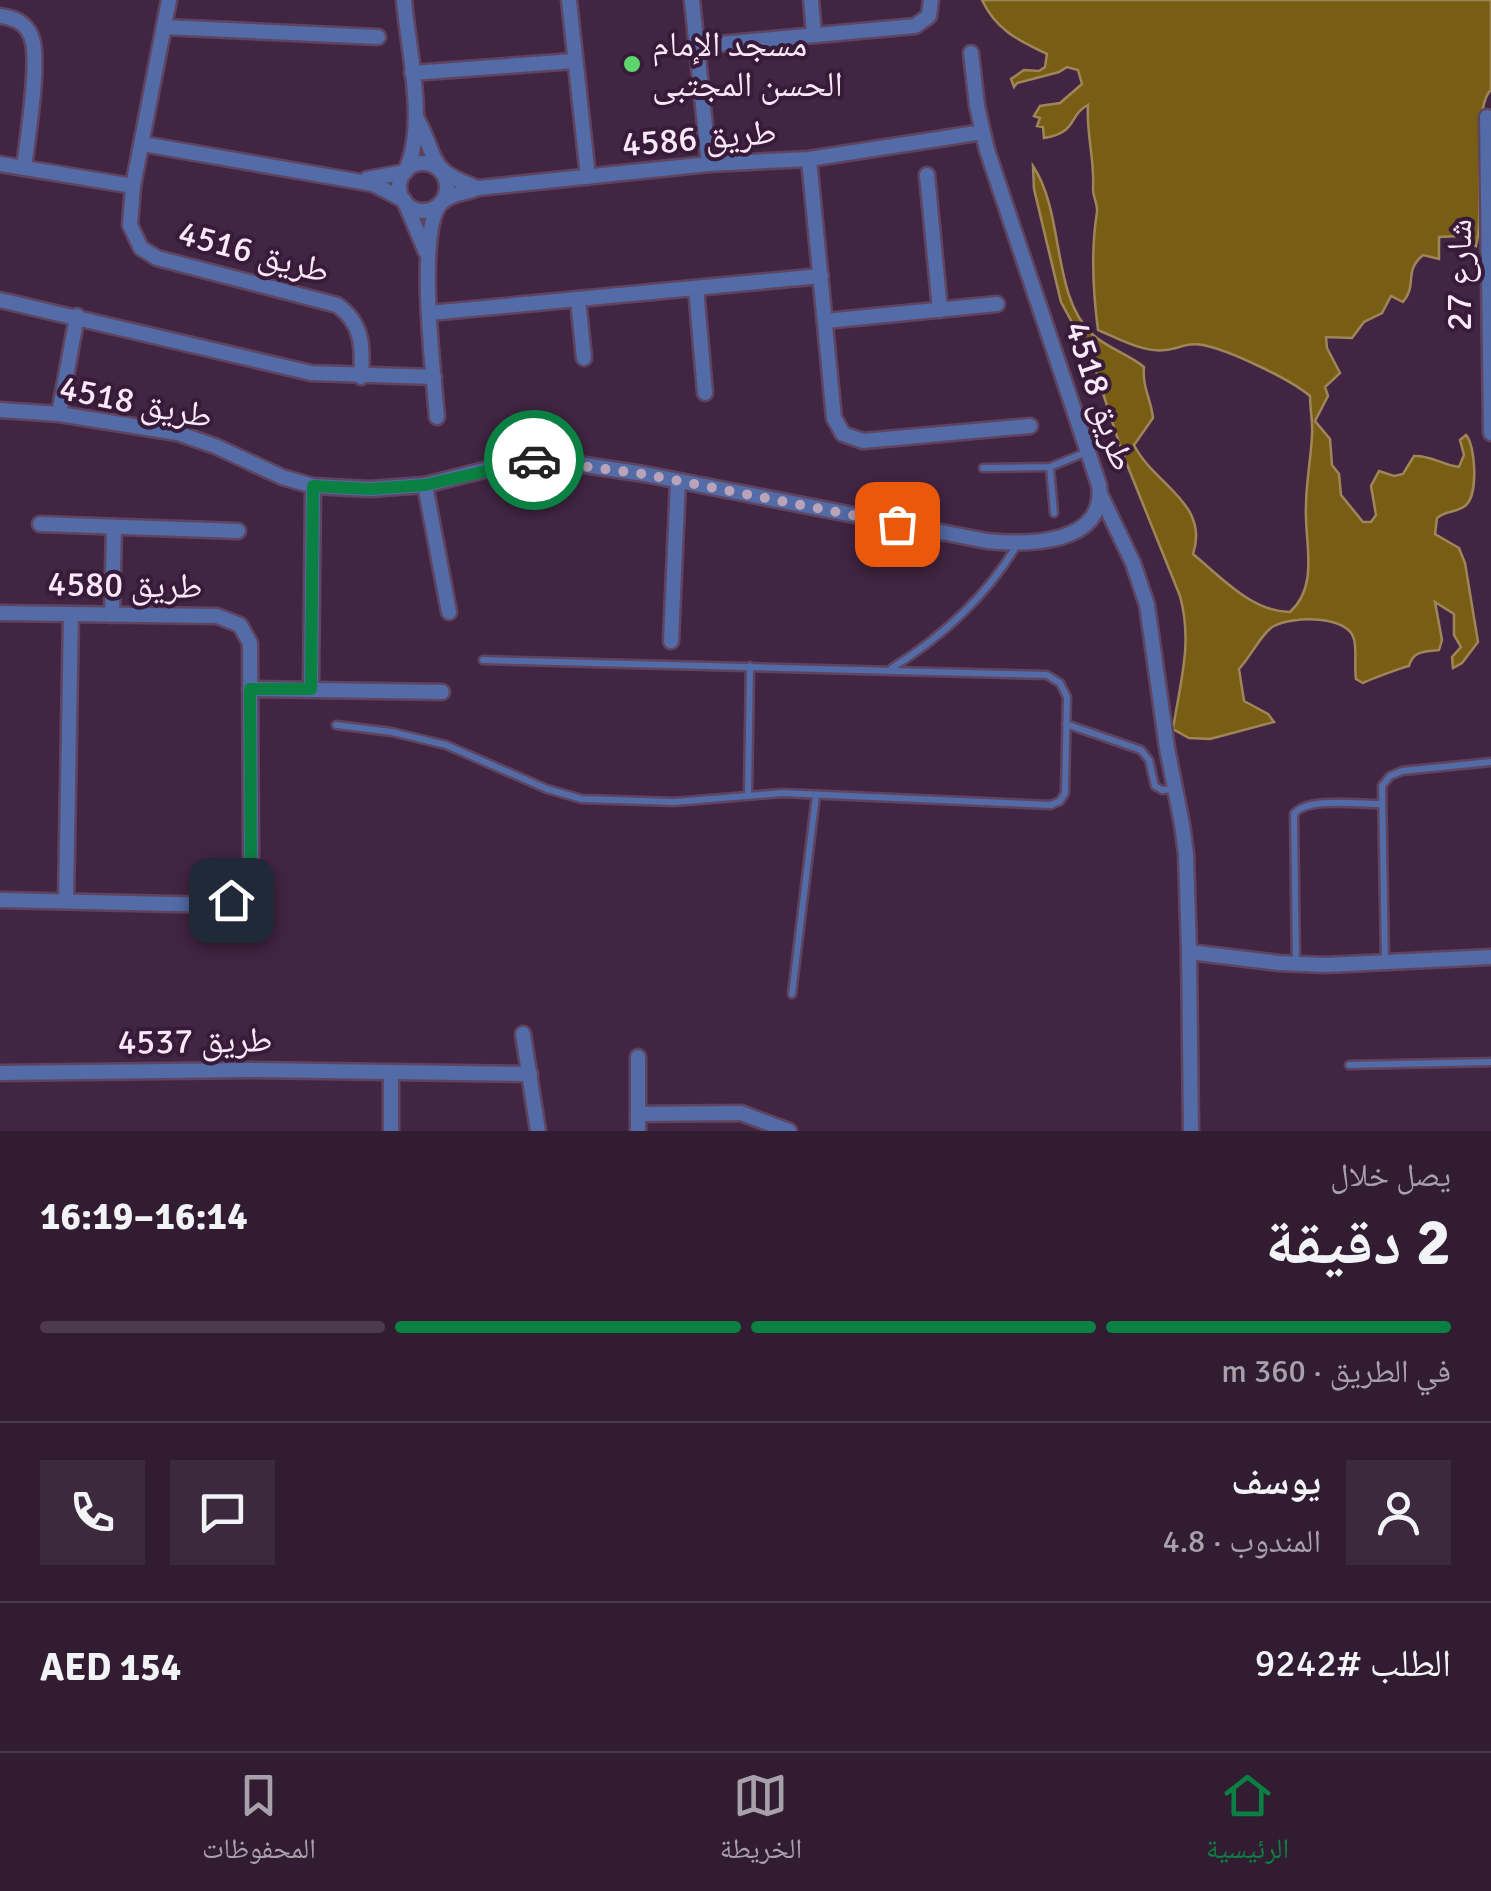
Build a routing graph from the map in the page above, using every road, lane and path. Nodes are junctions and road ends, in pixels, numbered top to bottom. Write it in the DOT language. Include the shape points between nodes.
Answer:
graph roads {
  1 [pos="169,0"];
  2 [pos="404,0"];
  3 [pos="569,0"];
  4 [pos="692,0"];
  5 [pos="811,0"];
  6 [pos="932,0"];
  7 [pos="0,16"];
  8 [pos="164,27"];
  9 [pos="814,34"];
  10 [pos="378,36"];
  11 [pos="697,46"];
  12 [pos="970,53"];
  13 [pos="574,60"];
  14 [pos="412,73"];
  15 [pos="416,116"];
  16 [pos="1488,117"];
  17 [pos="982,132"];
  18 [pos="142,144"];
  19 [pos="809,159"];
  20 [pos="0,164"];
  21 [pos="709,164"];
  22 [pos="24,168"];
  23 [pos="438,168"];
  24 [pos="404,172"];
  25 [pos="927,175"];
  26 [pos="588,178"];
  27 [pos="356,179"];
  28 [pos="134,186"];
  29 [pos="478,188"];
  30 [pos="404,200"];
  31 [pos="442,201"];
  32 [pos="426,253"];
  33 [pos="821,276"];
  34 [pos="696,288"];
  35 [pos="578,299"];
  36 [pos="0,300"];
  37 [pos="998,304"];
  38 [pos="940,310"];
  39 [pos="430,313"];
  40 [pos="78,316"];
  41 [pos="825,321"];
  42 [pos="584,358"];
  43 [pos="434,376"];
  44 [pos="361,377"];
  45 [pos="705,393"];
  46 [pos="0,410"];
  47 [pos="1490,413"];
  48 [pos="59,414"];
  49 [pos="437,416"];
  50 [pos="1030,426"];
  51 [pos="1491,433"];
  52 [pos="1088,451"];
  53 [pos="1050,467"];
  54 [pos="982,468"];
  55 [pos="678,481"];
  56 [pos="425,485"];
  57 [pos="313,486"];
  58 [pos="1100,496"];
  59 [pos="1054,513"];
  60 [pos="40,524"];
  61 [pos="114,527"];
  62 [pos="238,531"];
  63 [pos="1018,544"];
  64 [pos="449,612"];
  65 [pos="0,613"];
  66 [pos="71,614"];
  67 [pos="112,615"];
  68 [pos="671,641"];
  69 [pos="483,660"];
  70 [pos="750,666"];
  71 [pos="889,670"];
  72 [pos="250,689"];
  73 [pos="311,689"];
  74 [pos="442,692"];
  75 [pos="1066,724"];
  76 [pos="336,725"];
  77 [pos="1491,762"];
  78 [pos="1176,789"];
  79 [pos="748,794"];
  80 [pos="816,796"];
  81 [pos="1380,804"];
  82 [pos="0,900"];
  83 [pos="66,901"];
  84 [pos="1189,952"];
  85 [pos="1491,957"];
  86 [pos="1385,962"];
  87 [pos="1296,964"];
  88 [pos="792,994"];
  89 [pos="523,1034"];
  90 [pos="638,1058"];
  91 [pos="1491,1062"];
  92 [pos="1349,1065"];
  93 [pos="391,1072"];
  94 [pos="0,1073"];
  95 [pos="530,1074"];
  96 [pos="638,1114"];
  97 [pos="391,1131"];
  98 [pos="538,1131"];
  99 [pos="638,1131"];
  100 [pos="789,1131"];
  101 [pos="1191,1131"];
  1 -- 8 [label="street"];
  2 -- 14 [label="street"];
  3 -- 13 [label="street"];
  4 -- 11 [label="street"];
  5 -- 9 [label="street"];
  6 -- 9 [label="street" via="928,16 915,26"];
  7 -- 22 [label="street" via="26,27 35,50"];
  8 -- 10 [label="street"];
  8 -- 18 [label="street"];
  9 -- 11 [label="street"];
  11 -- 21 [label="street"];
  12 -- 17 [label="street, طريق 4518"];
  13 -- 14 [label="street"];
  13 -- 26 [label="street"];
  14 -- 15 [label="street"];
  15 -- 23 [label="street"];
  15 -- 24 [label="street"];
  16 -- 47 [label="street, شارع 27"];
  17 -- 19 [label="street, طريق 4586"];
  17 -- 52 [label="street, طريق 4518"];
  18 -- 27 [label="street"];
  18 -- 28 [label="street"];
  19 -- 21 [label="street, طريق 4586"];
  19 -- 33 [label="street"];
  20 -- 22 [label="street"];
  21 -- 26 [label="street, طريق 4586"];
  22 -- 28 [label="street"];
  23 -- 24 [label="street" via="417,164"];
  23 -- 29 [label="street"];
  23 -- 31 [label="street" via="447,188"];
  24 -- 27 [label="street"];
  24 -- 30 [label="street"];
  25 -- 38 [label="street"];
  26 -- 29 [label="street, طريق 4586"];
  27 -- 30 [label="street"];
  28 -- 44 [label="street, طريق 4516" via="130,225 140,248 168,262 337,305 360,335"];
  29 -- 31 [label="street, طريق 4586"];
  30 -- 31 [label="street" via="423,210"];
  30 -- 32 [label="street"];
  31 -- 32 [label="street"];
  32 -- 39 [label="street"];
  33 -- 34 [label="street"];
  33 -- 41 [label="street"];
  34 -- 35 [label="street"];
  34 -- 45 [label="street"];
  35 -- 39 [label="street"];
  35 -- 42 [label="street"];
  36 -- 40 [label="street"];
  37 -- 38 [label="street"];
  38 -- 41 [label="street"];
  39 -- 43 [label="street"];
  40 -- 44 [label="street" via="252,362"];
  40 -- 48 [label="street"];
  41 -- 50 [label="street" via="834,418 852,439"];
  43 -- 44 [label="street"];
  43 -- 49 [label="street"];
  46 -- 48 [label="street, طريق 4518"];
  47 -- 51 [label="street, شارع 27"];
  48 -- 57 [label="street, طريق 4518" via="196,438"];
  52 -- 53 [label="lane"];
  52 -- 58 [label="street, طريق 4518"];
  53 -- 54 [label="lane"];
  53 -- 59 [label="lane"];
  55 -- 56 [label="street, طريق 4518" via="545,459"];
  55 -- 63 [label="street, طريق 4518"];
  55 -- 68 [label="street"];
  56 -- 57 [label="street, طريق 4518"];
  56 -- 64 [label="street"];
  57 -- 73 [label="street"];
  58 -- 63 [label="street, طريق 4518" via="1093,518 1074,532"];
  58 -- 78 [label="street" via="1146,605"];
  60 -- 61 [label="street, طريق 4580"];
  61 -- 62 [label="street, طريق 4580"];
  61 -- 67 [label="street"];
  63 -- 71 [label="lane" via="968,608"];
  65 -- 66 [label="street, طريق 4580"];
  66 -- 67 [label="street, طريق 4580"];
  66 -- 83 [label="street"];
  67 -- 72 [label="street, طريق 4580" via="230,619 250,643"];
  69 -- 70 [label="lane"];
  70 -- 71 [label="lane"];
  70 -- 79 [label="lane"];
  71 -- 75 [label="lane" via="1047,675 1064,690"];
  72 -- 73 [label="street"];
  72 -- 83 [label="street, طريق 4580" via="252,861 242,892 217,905"];
  73 -- 74 [label="street"];
  75 -- 78 [label="lane" via="1141,750 1155,786"];
  75 -- 80 [label="lane" via="1065,792 1055,804"];
  76 -- 79 [label="lane" via="446,745 582,798 675,802"];
  77 -- 81 [label="lane" via="1396,773 1382,786"];
  78 -- 84 [label="street"];
  79 -- 80 [label="lane"];
  80 -- 88 [label="lane"];
  81 -- 86 [label="lane"];
  81 -- 87 [label="lane" via="1309,804 1294,814"];
  82 -- 83 [label="street, طريق 4580"];
  84 -- 87 [label="street"];
  84 -- 101 [label="street"];
  85 -- 86 [label="street"];
  86 -- 87 [label="street"];
  89 -- 95 [label="street"];
  90 -- 96 [label="street"];
  91 -- 92 [label="lane"];
  93 -- 94 [label="street, طريق 4537"];
  93 -- 95 [label="street, طريق 4537"];
  93 -- 97 [label="street"];
  95 -- 98 [label="street"];
  96 -- 99 [label="street"];
  96 -- 100 [label="street" via="741,1114"];
}
